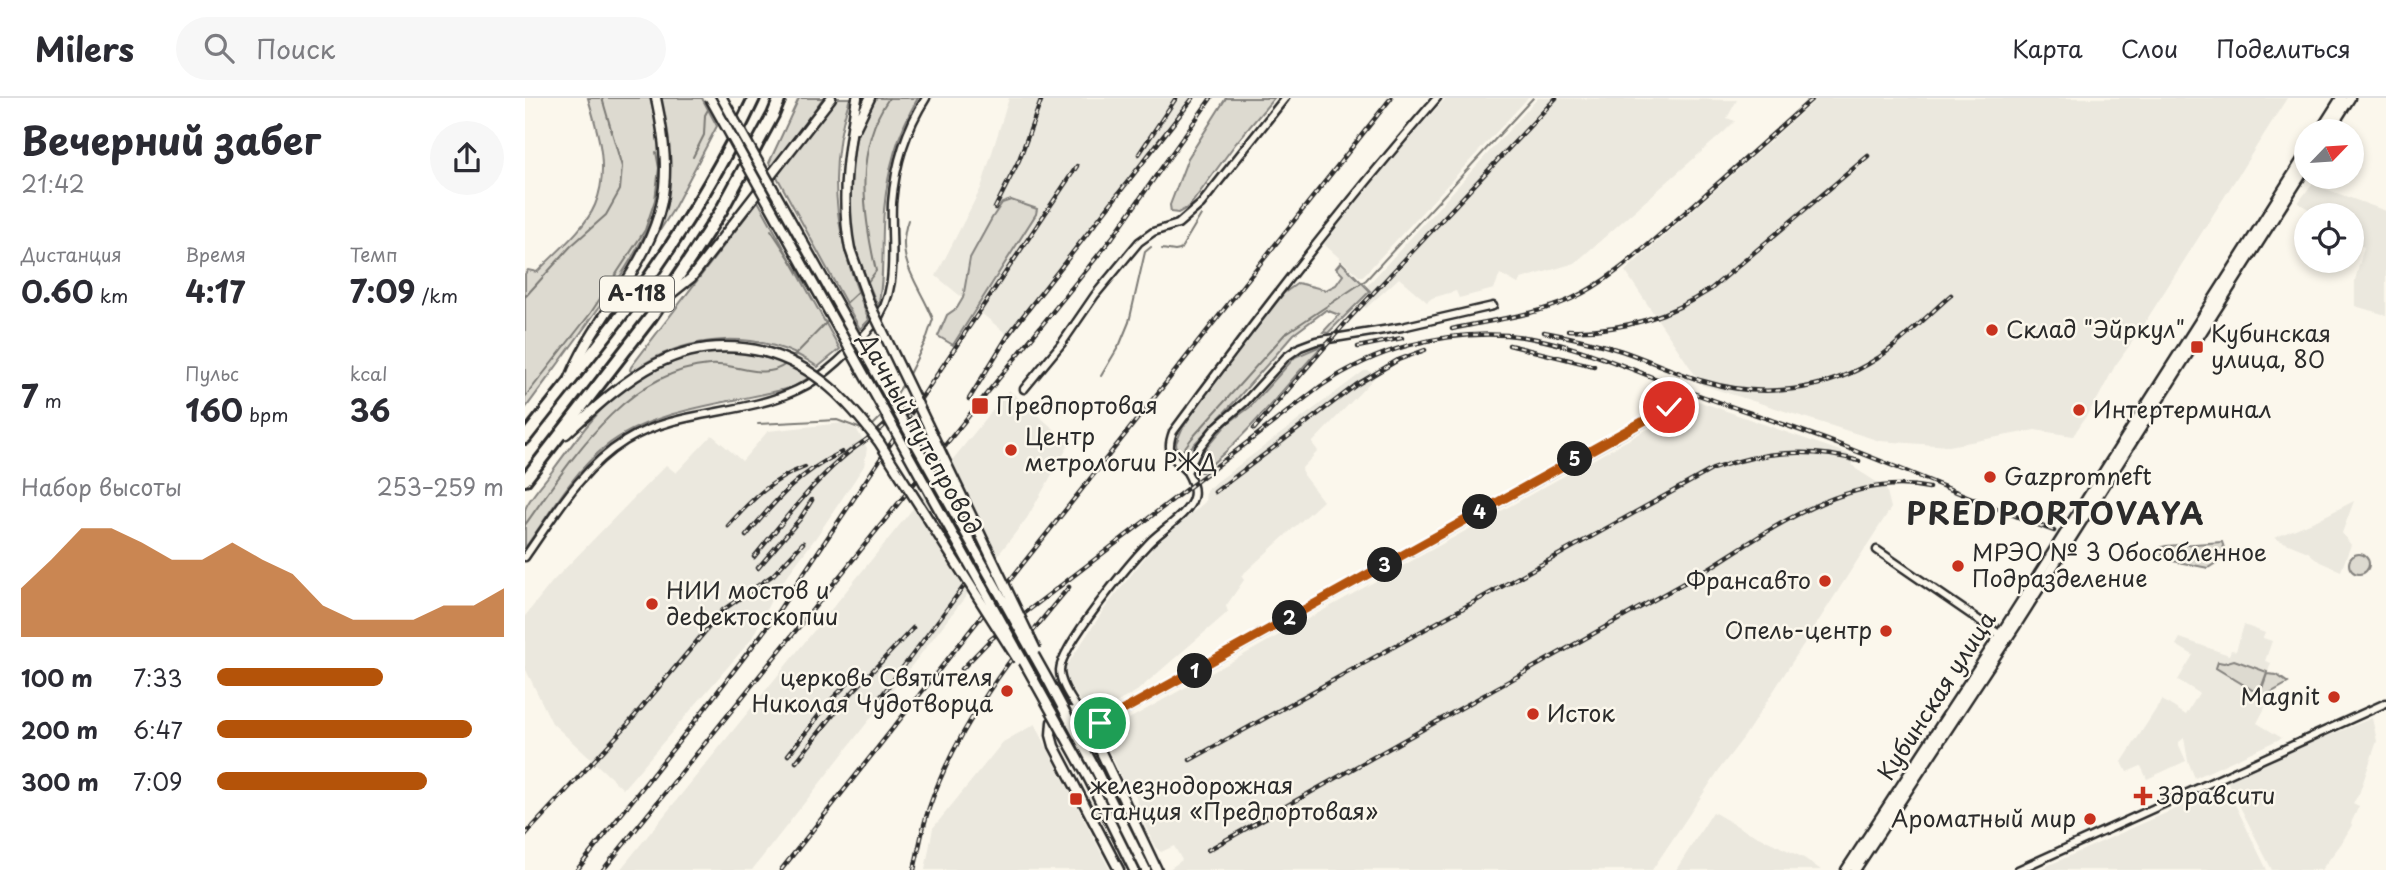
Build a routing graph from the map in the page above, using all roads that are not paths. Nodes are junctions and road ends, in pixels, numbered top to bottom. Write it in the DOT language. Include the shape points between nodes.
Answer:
graph roads {
  1 [pos="656,98"];
  2 [pos="710,98"];
  3 [pos="722,98"];
  4 [pos="754,98"];
  5 [pos="780,98"];
  6 [pos="831,98"];
  7 [pos="857,98"];
  8 [pos="870,98"];
  9 [pos="926,98"];
  10 [pos="1285,98"];
  11 [pos="1437,98"];
  12 [pos="2341,98"];
  13 [pos="2350,98"];
  14 [pos="2328,119"];
  15 [pos="2337,119"];
  16 [pos="848,145"];
  17 [pos="2294,173"];
  18 [pos="2294,186"];
  19 [pos="661,303"];
  20 [pos="1493,306"];
  21 [pos="568,383"];
  22 [pos="1024,389"];
  23 [pos="1674,405"];
  24 [pos="525,438"];
  25 [pos="545,452"];
  26 [pos="1187,472"];
  27 [pos="525,480"];
  28 [pos="1877,550"];
  29 [pos="525,557"];
  30 [pos="2003,637"];
  31 [pos="1034,678"];
  32 [pos="1049,682"];
  33 [pos="2386,703"];
  34 [pos="1080,713"];
  35 [pos="1090,729"];
  36 [pos="1119,870"];
  37 [pos="1134,870"];
  38 [pos="1146,870"];
  39 [pos="1157,870"];
  40 [pos="1846,870"];
  41 [pos="1855,870"];
  42 [pos="2018,870"];
  1 -- 21 [label="main road" via="666,159 660,214 644,253 580,351"];
  2 -- 31 [label="main road, Дачный путепровод, bridge"];
  3 -- 32 [label="main road, Дачный путепровод, bridge"];
  4 -- 21 [label="highway, А-118" via="700,201"];
  5 -- 19 [label="highway, А-118" via="721,211"];
  6 -- 19 [label="main road" via="691,278"];
  7 -- 16 [label="main road"];
  8 -- 16 [label="main road"];
  9 -- 29 [label="street" via="898,164 891,285 887,303 872,326 825,372 798,390 664,424 616,447 577,485"];
  10 -- 22 [label="street" via="1186,219 1139,242"];
  11 -- 26 [label="street" via="1244,336 1173,432 1170,453"];
  12 -- 14 [label="main road"];
  13 -- 15 [label="main road"];
  16 -- 32 [label="main road, bridge" via="846,228 870,305"];
  17 -- 30 [label="main road, Кубинская улица"];
  18 -- 30 [label="main road, Кубинская улица"];
  19 -- 25 [label="highway, А-118"];
  20 -- 26 [label="street" via="1300,347 1215,428"];
  21 -- 24 [label="highway, А-118"];
  23 -- 35 [label="street"];
  25 -- 27 [label="highway, А-118"];
  25 -- 31 [label="main road, bridge" via="632,377 670,356 733,346 787,359 832,387 859,416 1020,664"];
  26 -- 34 [label="street" via="1194,497 1187,509 1149,543 1094,610 1062,660 1063,683"];
  28 -- 30 [label="street"];
  30 -- 40 [label="main road, Кубинская улица"];
  30 -- 41 [label="main road, Кубинская улица"];
  31 -- 37 [label="main road, Дачный путепровод, bridge"];
  32 -- 38 [label="main road, Дачный путепровод, bridge"];
  33 -- 42 [label="street"];
  34 -- 35 [label="main road"];
  34 -- 36 [label="main road" via="1059,716 1052,722 1051,736"];
  35 -- 39 [label="main road"];
}
